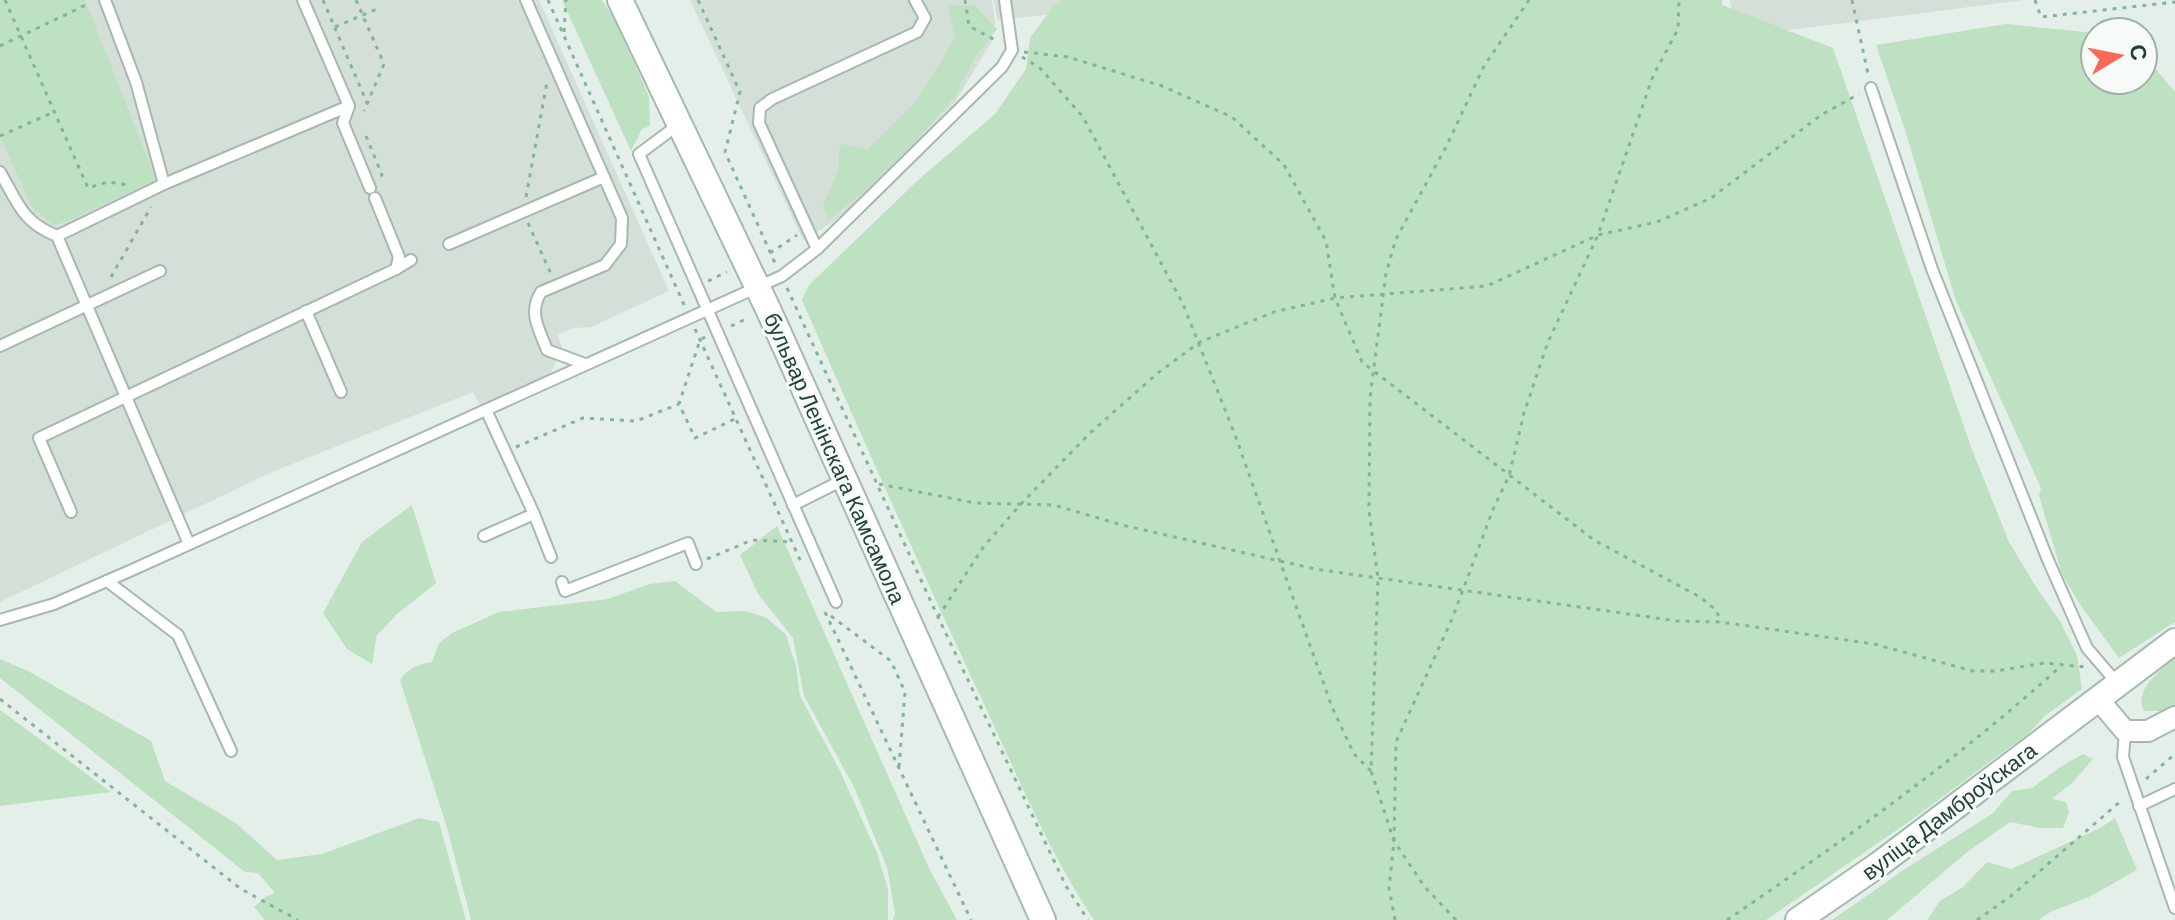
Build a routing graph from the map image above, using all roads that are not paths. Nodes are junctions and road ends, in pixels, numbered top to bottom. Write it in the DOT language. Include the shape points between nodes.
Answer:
graph roads {
  1 [pos="105,0"];
  2 [pos="303,0"];
  3 [pos="526,0"];
  4 [pos="620,0"];
  5 [pos="915,0"];
  6 [pos="1005,0"];
  7 [pos="1871,88"];
  8 [pos="349,106"];
  9 [pos="680,124"];
  10 [pos="0,172"];
  11 [pos="604,177"];
  12 [pos="159,187"];
  13 [pos="57,236"];
  14 [pos="449,244"];
  15 [pos="817,249"];
  16 [pos="411,260"];
  17 [pos="396,269"];
  18 [pos="160,271"];
  19 [pos="758,287"];
  20 [pos="85,307"];
  21 [pos="707,308"];
  22 [pos="306,311"];
  23 [pos="0,346"];
  24 [pos="585,364"];
  25 [pos="341,392"];
  26 [pos="127,395"];
  27 [pos="487,412"];
  28 [pos="845,479"];
  29 [pos="793,505"];
  30 [pos="71,512"];
  31 [pos="534,514"];
  32 [pos="484,536"];
  33 [pos="189,544"];
  34 [pos="551,557"];
  35 [pos="696,564"];
  36 [pos="107,581"];
  37 [pos="562,582"];
  38 [pos="836,602"];
  39 [pos="0,620"];
  40 [pos="2175,641"];
  41 [pos="2106,684"];
  42 [pos="2175,717"];
  43 [pos="2125,731"];
  44 [pos="231,751"];
  45 [pos="2175,789"];
  46 [pos="2139,806"];
  47 [pos="2175,908"];
  48 [pos="1043,920"];
  49 [pos="1798,920"];
  1 -- 12 [label="lane" via="136,82"];
  2 -- 8 [label="lane"];
  3 -- 11 [label="lane"];
  4 -- 9 [label="street, бульвар Ленінскага Камсамола"];
  5 -- 15 [label="lane" via="925,18 917,32 760,108 759,123"];
  6 -- 15 [label="lane" via="1012,50 1002,67"];
  7 -- 41 [label="lane" via="1980,393"];
  8 -- 12 [label="lane"];
  8 -- 17 [label="lane" via="343,123 399,257"];
  9 -- 19 [label="street, бульвар Ленінскага Камсамола"];
  9 -- 21 [label="lane" via="639,154"];
  10 -- 13 [label="lane" via="28,219"];
  11 -- 14 [label="lane"];
  11 -- 24 [label="lane" via="622,218 621,244 605,265 541,292 535,302 534,316 547,350"];
  12 -- 13 [label="lane"];
  13 -- 20 [label="lane"];
  15 -- 19 [label="lane"];
  16 -- 17 [label="lane"];
  17 -- 22 [label="lane"];
  18 -- 20 [label="lane"];
  19 -- 21 [label="lane"];
  19 -- 28 [label="street, бульвар Ленінскага Камсамола"];
  20 -- 23 [label="lane"];
  20 -- 26 [label="lane"];
  21 -- 24 [label="lane"];
  21 -- 29 [label="lane"];
  22 -- 25 [label="lane"];
  22 -- 26 [label="lane"];
  24 -- 27 [label="lane"];
  26 -- 30 [label="lane" via="39,438"];
  26 -- 33 [label="lane"];
  27 -- 31 [label="lane"];
  27 -- 33 [label="lane"];
  28 -- 29 [label="lane"];
  28 -- 48 [label="street, бульвар Ленінскага Камсамола"];
  29 -- 38 [label="lane"];
  31 -- 32 [label="lane"];
  31 -- 34 [label="lane"];
  33 -- 36 [label="lane"];
  35 -- 37 [label="lane" via="688,543 565,591"];
  36 -- 39 [label="lane"];
  36 -- 44 [label="lane" via="178,635"];
  40 -- 41 [label="street, вуліца Дамброўскага"];
  41 -- 43 [label="street"];
  41 -- 49 [label="street, вуліца Дамброўскага" via="1878,865"];
  42 -- 43 [label="street" via="2148,731"];
  43 -- 46 [label="lane" via="2123,757"];
  45 -- 46 [label="lane"];
  46 -- 47 [label="lane"];
}
